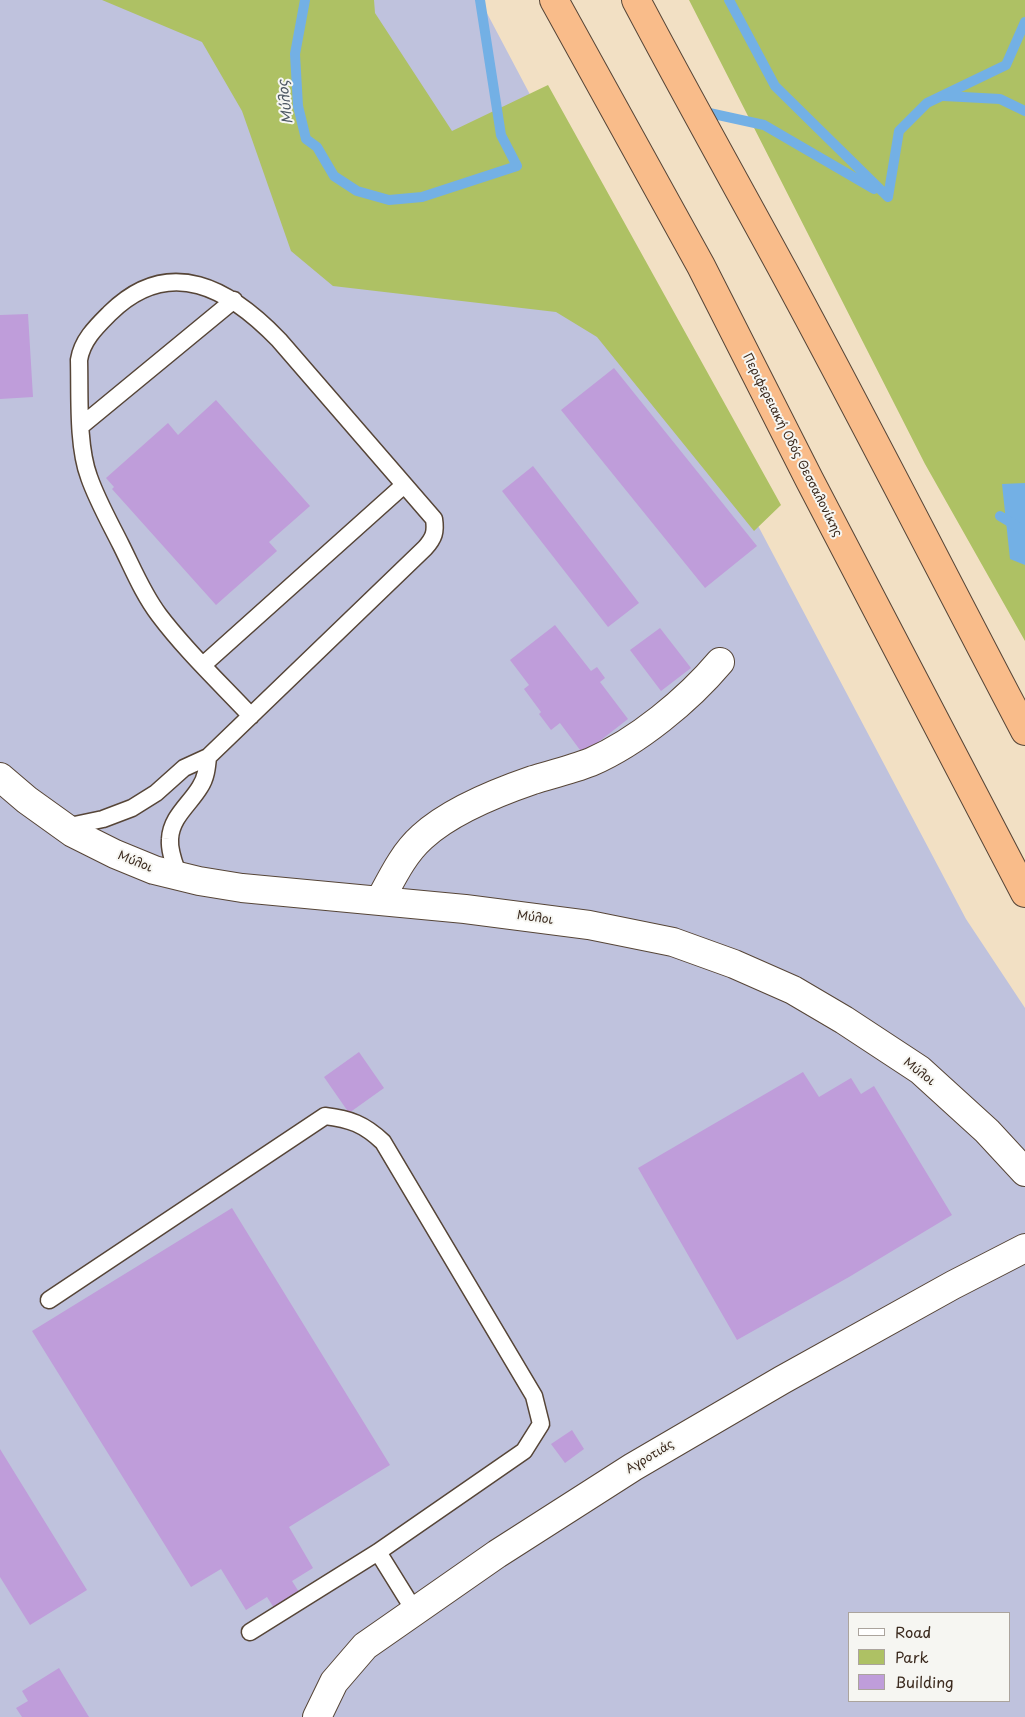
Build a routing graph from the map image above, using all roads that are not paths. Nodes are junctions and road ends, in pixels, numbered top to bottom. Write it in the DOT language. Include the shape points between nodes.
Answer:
graph roads {
  1 [pos="554,0"];
  2 [pos="636,0"];
  3 [pos="234,300"];
  4 [pos="81,426"];
  5 [pos="404,485"];
  6 [pos="720,662"];
  7 [pos="203,665"];
  8 [pos="251,716"];
  9 [pos="1025,731"];
  10 [pos="208,757"];
  11 [pos="0,777"];
  12 [pos="65,827"];
  13 [pos="179,877"];
  14 [pos="1025,894"];
  15 [pos="380,900"];
  16 [pos="1025,1172"];
  17 [pos="1025,1248"];
  18 [pos="49,1300"];
  19 [pos="378,1552"];
  20 [pos="414,1610"];
  21 [pos="250,1632"];
  22 [pos="317,1717"];
  1 -- 14 [label="highway, Περιφερειακή Οδός Θεσσαλονίκης" via="701,266"];
  2 -- 9 [label="highway" via="793,288"];
  3 -- 4 [label="lane"];
  3 -- 4 [label="lane" via="194,284 170,282 144,289 113,310 80,351"];
  3 -- 5 [label="lane" via="279,340"];
  4 -- 7 [label="lane" via="89,477 143,589 171,630"];
  5 -- 7 [label="lane"];
  5 -- 8 [label="lane" via="434,519 433,539"];
  6 -- 15 [label="street" via="672,710 628,742 604,755 532,780 447,818 411,849"];
  7 -- 8 [label="lane"];
  8 -- 10 [label="lane"];
  10 -- 12 [label="lane" via="184,768 156,793 132,808 103,819"];
  10 -- 13 [label="lane" via="203,782 171,830 171,852"];
  11 -- 12 [label="street, Μύλοι"];
  12 -- 13 [label="street, Μύλοι" via="128,861"];
  13 -- 15 [label="street, Μύλοι" via="284,893"];
  15 -- 16 [label="street, Μύλοι" via="589,925 673,942 734,964 793,990 920,1070 987,1131"];
  17 -- 20 [label="street, Αγροτιάς" via="782,1380 633,1467"];
  18 -- 19 [label="lane" via="325,1116 345,1118 370,1130 383,1142 534,1396 541,1424 524,1451"];
  19 -- 20 [label="lane"];
  19 -- 21 [label="lane"];
  20 -- 22 [label="street, Αγροτιάς" via="365,1646 334,1682"];
}
